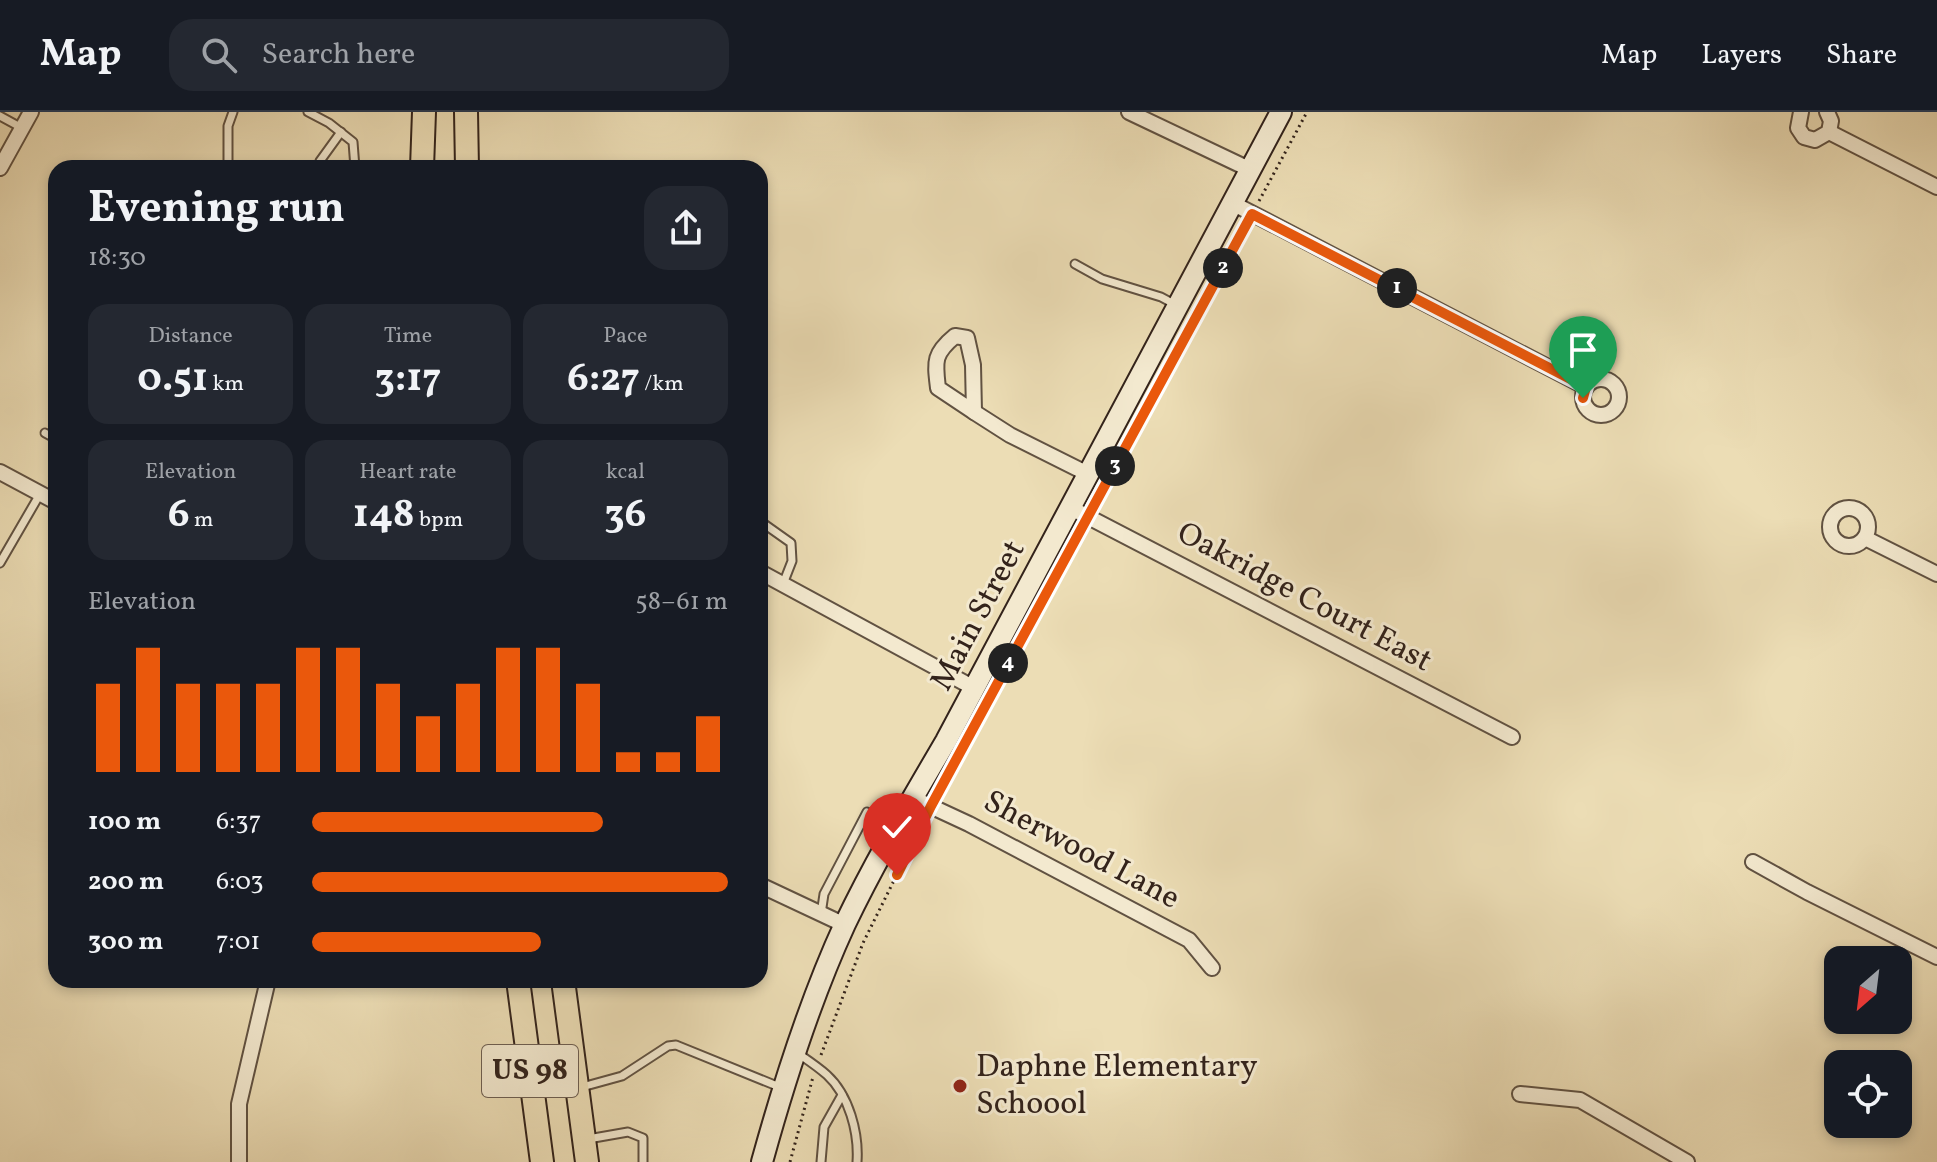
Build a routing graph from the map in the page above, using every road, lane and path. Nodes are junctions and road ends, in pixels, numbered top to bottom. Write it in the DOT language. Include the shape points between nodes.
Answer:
graph roads {
  1 [pos="31,112"];
  2 [pos="233,112"];
  3 [pos="308,112"];
  4 [pos="424,112"];
  5 [pos="466,112"];
  6 [pos="1129,112"];
  7 [pos="1281,112"];
  8 [pos="1307,112"];
  9 [pos="1801,112"];
  10 [pos="1827,112"];
  11 [pos="0,116"];
  12 [pos="22,128"];
  13 [pos="341,132"];
  14 [pos="1829,132"];
  15 [pos="228,160"];
  16 [pos="321,160"];
  17 [pos="354,160"];
  18 [pos="422,160"];
  19 [pos="467,160"];
  20 [pos="0,168"];
  21 [pos="1251,170"];
  22 [pos="1937,187"];
  23 [pos="1243,209"];
  24 [pos="1075,264"];
  25 [pos="1178,306"];
  26 [pos="1586,387"];
  27 [pos="974,412"];
  28 [pos="45,433"];
  29 [pos="48,435"];
  30 [pos="0,472"];
  31 [pos="1086,473"];
  32 [pos="40,494"];
  33 [pos="48,498"];
  34 [pos="1079,513"];
  35 [pos="768,527"];
  36 [pos="1865,538"];
  37 [pos="0,563"];
  38 [pos="1937,574"];
  39 [pos="768,576"];
  40 [pos="783,584"];
  41 [pos="1043,600"];
  42 [pos="974,688"];
  43 [pos="1512,737"];
  44 [pos="946,778"];
  45 [pos="922,802"];
  46 [pos="896,827"];
  47 [pos="1753,862"];
  48 [pos="768,889"];
  49 [pos="821,914"];
  50 [pos="845,925"];
  51 [pos="1937,957"];
  52 [pos="1212,968"];
  53 [pos="266,988"];
  54 [pos="519,988"];
  55 [pos="564,988"];
  56 [pos="796,1051"];
  57 [pos="817,1067"];
  58 [pos="577,1088"];
  59 [pos="784,1089"];
  60 [pos="1520,1094"];
  61 [pos="842,1095"];
  62 [pos="585,1151"];
  63 [pos="239,1162"];
  64 [pos="542,1162"];
  65 [pos="643,1162"];
  66 [pos="762,1162"];
  67 [pos="790,1162"];
  68 [pos="821,1162"];
  69 [pos="857,1162"];
  70 [pos="1687,1162"];
  1 -- 12 [label="street"];
  2 -- 15 [label="lane"];
  3 -- 13 [label="lane"];
  4 -- 18 [label="main road"];
  5 -- 19 [label="main road"];
  6 -- 21 [label="street"];
  7 -- 21 [label="main road, Main Street"];
  8 -- 23 [label="path"];
  9 -- 14 [label="street" via="1797,122 1804,137 1815,140"];
  10 -- 14 [label="street"];
  11 -- 12 [label="lane"];
  12 -- 20 [label="street"];
  13 -- 16 [label="lane"];
  13 -- 17 [label="lane" via="353,142"];
  14 -- 22 [label="street"];
  21 -- 23 [label="main road, Main Street"];
  23 -- 25 [label="main road, Main Street"];
  23 -- 26 [label="street"];
  23 -- 34 [label="path"];
  24 -- 25 [label="lane"];
  25 -- 31 [label="main road, Main Street"];
  27 -- 27 [label="street" via="967,338 955,336 935,360 938,388"];
  27 -- 31 [label="street"];
  28 -- 29 [label="lane"];
  30 -- 32 [label="street"];
  31 -- 34 [label="main road, Main Street"];
  32 -- 33 [label="street"];
  32 -- 37 [label="lane"];
  34 -- 41 [label="path"];
  34 -- 42 [label="main road, Main Street"];
  34 -- 43 [label="street, Oakridge Court East"];
  35 -- 40 [label="lane" via="791,543 792,561"];
  36 -- 38 [label="street"];
  39 -- 40 [label="street"];
  40 -- 42 [label="street"];
  42 -- 45 [label="main road, Main Street"];
  44 -- 45 [label="path"];
  45 -- 46 [label="main road, Main Street"];
  45 -- 52 [label="street, Sherwood Lane" via="1189,940"];
  45 -- 57 [label="path"];
  46 -- 49 [label="lane" via="867,812 824,894"];
  46 -- 50 [label="main road, Main Street"];
  47 -- 51 [label="street"];
  48 -- 49 [label="street"];
  49 -- 50 [label="street"];
  50 -- 56 [label="main road, Main Street"];
  53 -- 63 [label="street" via="239,1104"];
  54 -- 64 [label="main road, US 98"];
  55 -- 58 [label="main road, US 98"];
  56 -- 57 [label="lane"];
  56 -- 59 [label="main road, Main Street"];
  57 -- 61 [label="lane"];
  57 -- 67 [label="path"];
  58 -- 59 [label="lane" via="613,1080 676,1045"];
  58 -- 62 [label="main road, US 98"];
  59 -- 66 [label="main road, Main Street"];
  60 -- 70 [label="street" via="1580,1100"];
  61 -- 68 [label="lane" via="824,1127"];
  61 -- 69 [label="lane" via="859,1140"];
  62 -- 65 [label="lane" via="628,1132 643,1138"];
}
